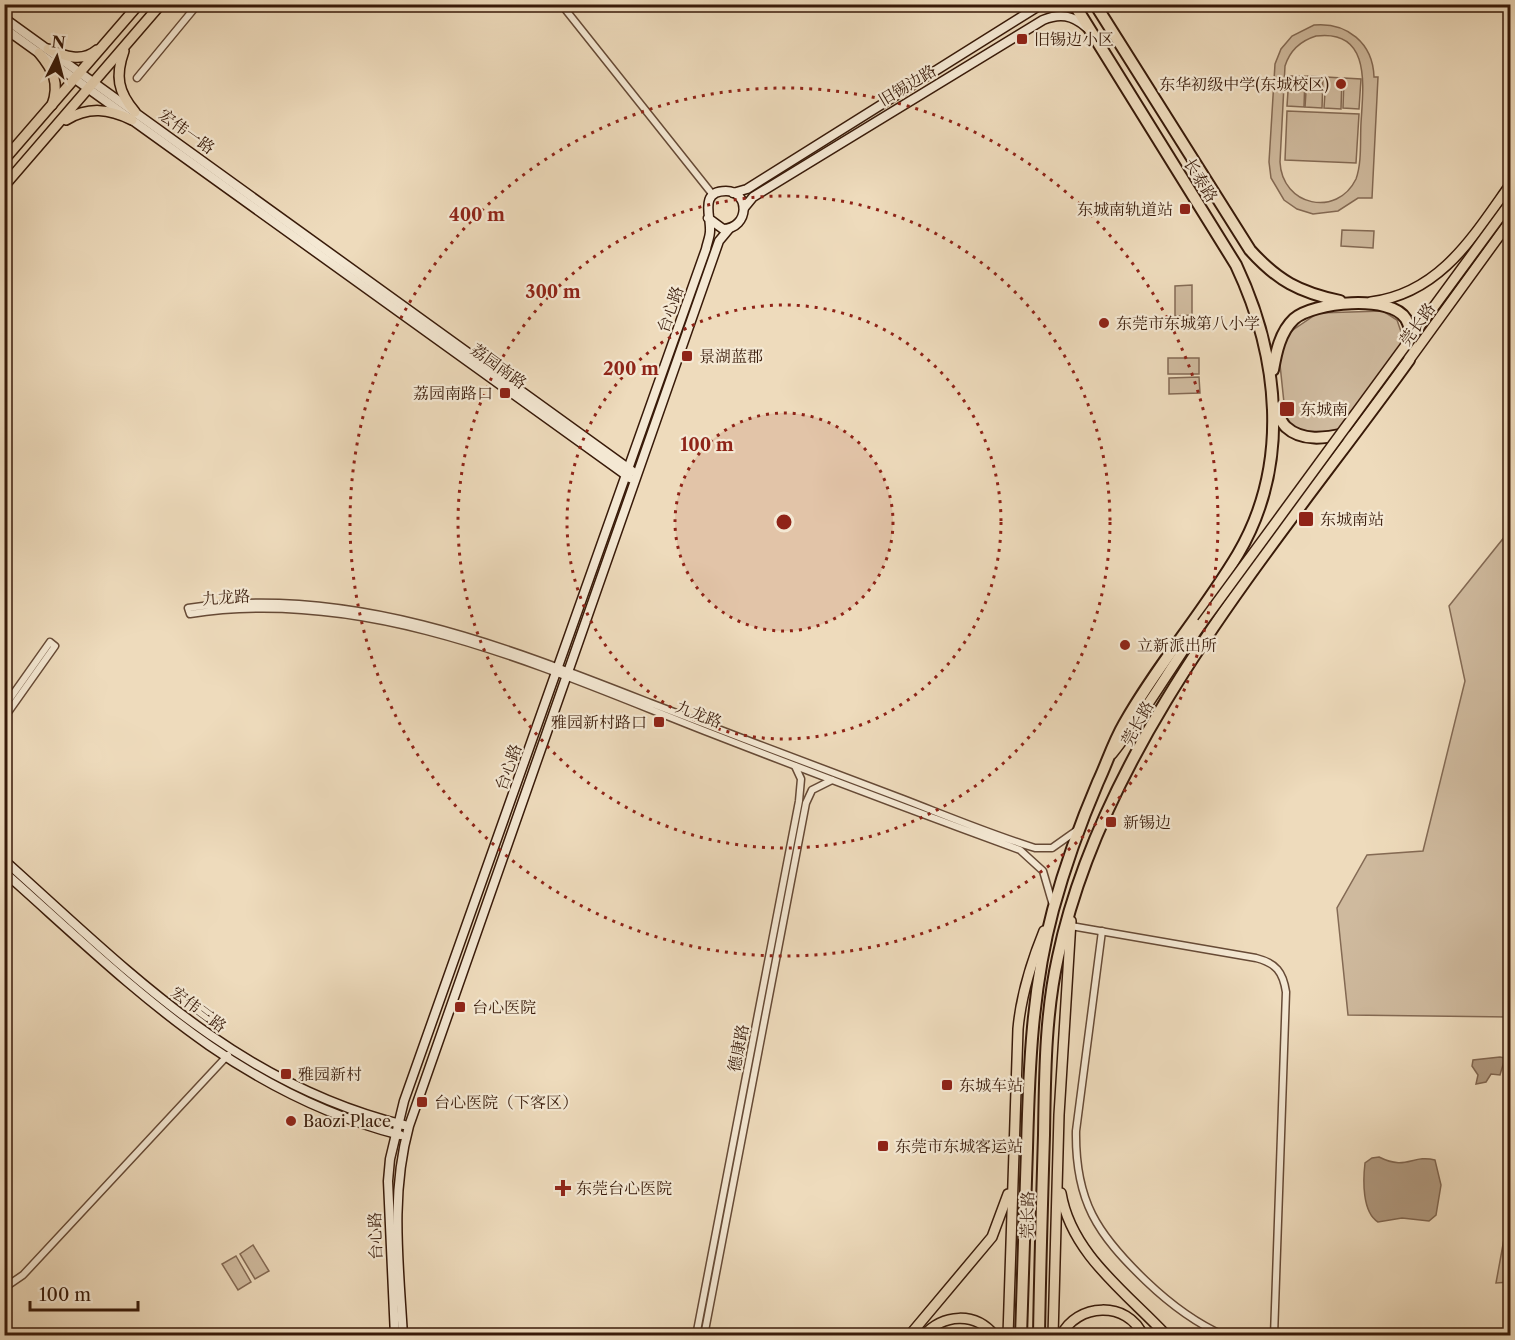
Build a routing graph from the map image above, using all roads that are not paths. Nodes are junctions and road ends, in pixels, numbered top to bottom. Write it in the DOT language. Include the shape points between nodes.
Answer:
graph roads {
  1 [pos="139,4"];
  2 [pos="161,4"];
  3 [pos="198,4"];
  4 [pos="561,4"];
  5 [pos="1042,4"];
  6 [pos="1074,4"];
  7 [pos="1095,4"];
  8 [pos="4,18"];
  9 [pos="4,28"];
  10 [pos="1090,31"];
  11 [pos="110,39"];
  12 [pos="126,45"];
  13 [pos="44,51"];
  14 [pos="78,76"];
  15 [pos="137,78"];
  16 [pos="92,86"];
  17 [pos="50,108"];
  18 [pos="133,116"];
  19 [pos="59,124"];
  20 [pos="4,160"];
  21 [pos="1510,185"];
  22 [pos="4,186"];
  23 [pos="733,193"];
  24 [pos="713,195"];
  25 [pos="1510,203"];
  26 [pos="744,208"];
  27 [pos="708,218"];
  28 [pos="1510,221"];
  29 [pos="729,228"];
  30 [pos="349,272"];
  31 [pos="1358,304"];
  32 [pos="1409,360"];
  33 [pos="1271,385"];
  34 [pos="1273,404"];
  35 [pos="1364,423"];
  36 [pos="632,475"];
  37 [pos="563,673"];
  38 [pos="4,707"];
  39 [pos="4,718"];
  40 [pos="1107,760"];
  41 [pos="794,766"];
  42 [pos="832,780"];
  43 [pos="1078,830"];
  44 [pos="4,860"];
  45 [pos="4,872"];
  46 [pos="1073,900"];
  47 [pos="1052,912"];
  48 [pos="1071,926"];
  49 [pos="1102,932"];
  50 [pos="228,1054"];
  51 [pos="399,1123"];
  52 [pos="409,1126"];
  53 [pos="396,1134"];
  54 [pos="406,1137"];
  55 [pos="1058,1173"];
  56 [pos="1013,1174"];
  57 [pos="4,1288"];
  58 [pos="395,1335"];
  59 [pos="404,1335"];
  60 [pos="696,1335"];
  61 [pos="704,1335"];
  62 [pos="909,1335"];
  63 [pos="923,1335"];
  64 [pos="995,1335"];
  65 [pos="1008,1335"];
  66 [pos="1021,1335"];
  67 [pos="1039,1335"];
  68 [pos="1053,1335"];
  69 [pos="1061,1335"];
  70 [pos="1143,1335"];
  71 [pos="1167,1335"];
  72 [pos="1225,1335"];
  73 [pos="1274,1335"];
  1 -- 11 [label="main road"];
  2 -- 12 [label="main road"];
  3 -- 15 [label="street"];
  4 -- 24 [label="street"];
  5 -- 23 [label="main road, 旧锡边路" via="747,189"];
  6 -- 10 [label="highway, 长泰路"];
  7 -- 31 [label="highway, 长泰路" via="1250,250 1282,281 1318,296"];
  8 -- 13 [label="main road, 宏伟一路"];
  9 -- 13 [label="main road, 宏伟一路"];
  10 -- 26 [label="main road, 旧锡边路" via="1071,16 1043,20 753,197"];
  10 -- 33 [label="highway, 长泰路" via="1236,265 1259,318"];
  11 -- 13 [label="main road" via="83,57"];
  11 -- 14 [label="main road"];
  12 -- 16 [label="main road"];
  12 -- 18 [label="main road" via="120,62 119,87"];
  13 -- 14 [label="main road, 宏伟一路"];
  13 -- 17 [label="main road" via="56,87"];
  14 -- 16 [label="main road, 宏伟一路"];
  14 -- 17 [label="main road"];
  16 -- 18 [label="main road, 宏伟一路"];
  16 -- 19 [label="main road"];
  17 -- 20 [label="main road"];
  18 -- 19 [label="main road" via="102,110 84,112"];
  18 -- 30 [label="main road, 宏伟一路"];
  19 -- 22 [label="main road"];
  21 -- 31 [label="main road, 莞长路" via="1460,255 1443,272 1410,292"];
  23 -- 24 [label="main road"];
  23 -- 26 [label="main road"];
  24 -- 27 [label="main road" via="706,206"];
  25 -- 40 [label="main road, 莞长路, bridge" via="1202,623"];
  26 -- 29 [label="main road" via="739,222"];
  27 -- 29 [label="main road" via="717,227"];
  27 -- 36 [label="main road, 台心路" via="706,249"];
  28 -- 32 [label="main road, 莞长路"];
  29 -- 36 [label="main road, 台心路" via="719,241"];
  30 -- 36 [label="main road, 荔园南路"];
  31 -- 32 [label="highway" via="1389,306 1398,311 1406,320 1411,340"];
  31 -- 33 [label="highway" via="1317,307 1294,319 1278,346"];
  32 -- 35 [label="highway, 莞长路"];
  33 -- 34 [label="highway, 莞长路"];
  34 -- 35 [label="highway" via="1286,427 1306,438 1347,434"];
  34 -- 40 [label="highway, 莞长路" via="1271,455 1249,532 1123,725"];
  35 -- 46 [label="highway, 莞长路" via="1216,626 1158,714 1119,786"];
  36 -- 37 [label="main road, 台心路"];
  37 -- 37 [label="street, 九龙路" via="453,632 369,613 279,602 188,608 190,614 279,608 390,623"];
  37 -- 41 [label="street, 九龙路"];
  37 -- 43 [label="street, 九龙路" via="1035,848 1052,848"];
  37 -- 51 [label="main road, 台心路"];
  37 -- 52 [label="main road, 台心路"];
  38 -- 39 [label="street" via="52,644"];
  40 -- 43 [label="highway, 莞长路"];
  41 -- 42 [label="street, 九龙路"];
  41 -- 60 [label="street, 德康路" via="801,779 799,801"];
  42 -- 47 [label="street, 九龙路" via="1020,850 1043,871"];
  42 -- 61 [label="street, 德康路" via="812,790 806,803"];
  43 -- 47 [label="highway, 莞长路"];
  44 -- 50 [label="main road, 宏伟三路"];
  45 -- 50 [label="main road, 宏伟三路" via="186,1031"];
  46 -- 48 [label="main road"];
  46 -- 67 [label="highway, 莞长路" via="1057,959 1047,1035"];
  47 -- 56 [label="main road" via="1020,1005"];
  47 -- 66 [label="highway, 莞长路" via="1031,1033"];
  48 -- 49 [label="street"];
  48 -- 55 [label="main road"];
  49 -- 72 [label="street" via="1076,1131 1076,1157 1087,1204 1112,1248 1139,1275 1191,1319"];
  49 -- 73 [label="street" via="1256,958 1277,967 1284,978"];
  50 -- 51 [label="main road, 宏伟三路" via="311,1094"];
  50 -- 53 [label="main road, 宏伟三路" via="307,1104"];
  50 -- 57 [label="street" via="22,1275"];
  51 -- 52 [label="main road, 宏伟三路"];
  51 -- 53 [label="main road, 台心路"];
  52 -- 54 [label="main road, 台心路"];
  53 -- 54 [label="main road, 宏伟三路"];
  53 -- 58 [label="main road, 台心路" via="388,1181"];
  54 -- 59 [label="main road, 台心路" via="400,1160 397,1216"];
  55 -- 68 [label="main road"];
  55 -- 71 [label="main road" via="1063,1205 1088,1256"];
  56 -- 62 [label="main road" via="1004,1211 992,1237"];
  56 -- 65 [label="main road"];
  63 -- 64 [label="main road" via="939,1322 958,1318 977,1321"];
  69 -- 70 [label="main road" via="1073,1318 1094,1310 1126,1316"];
}
